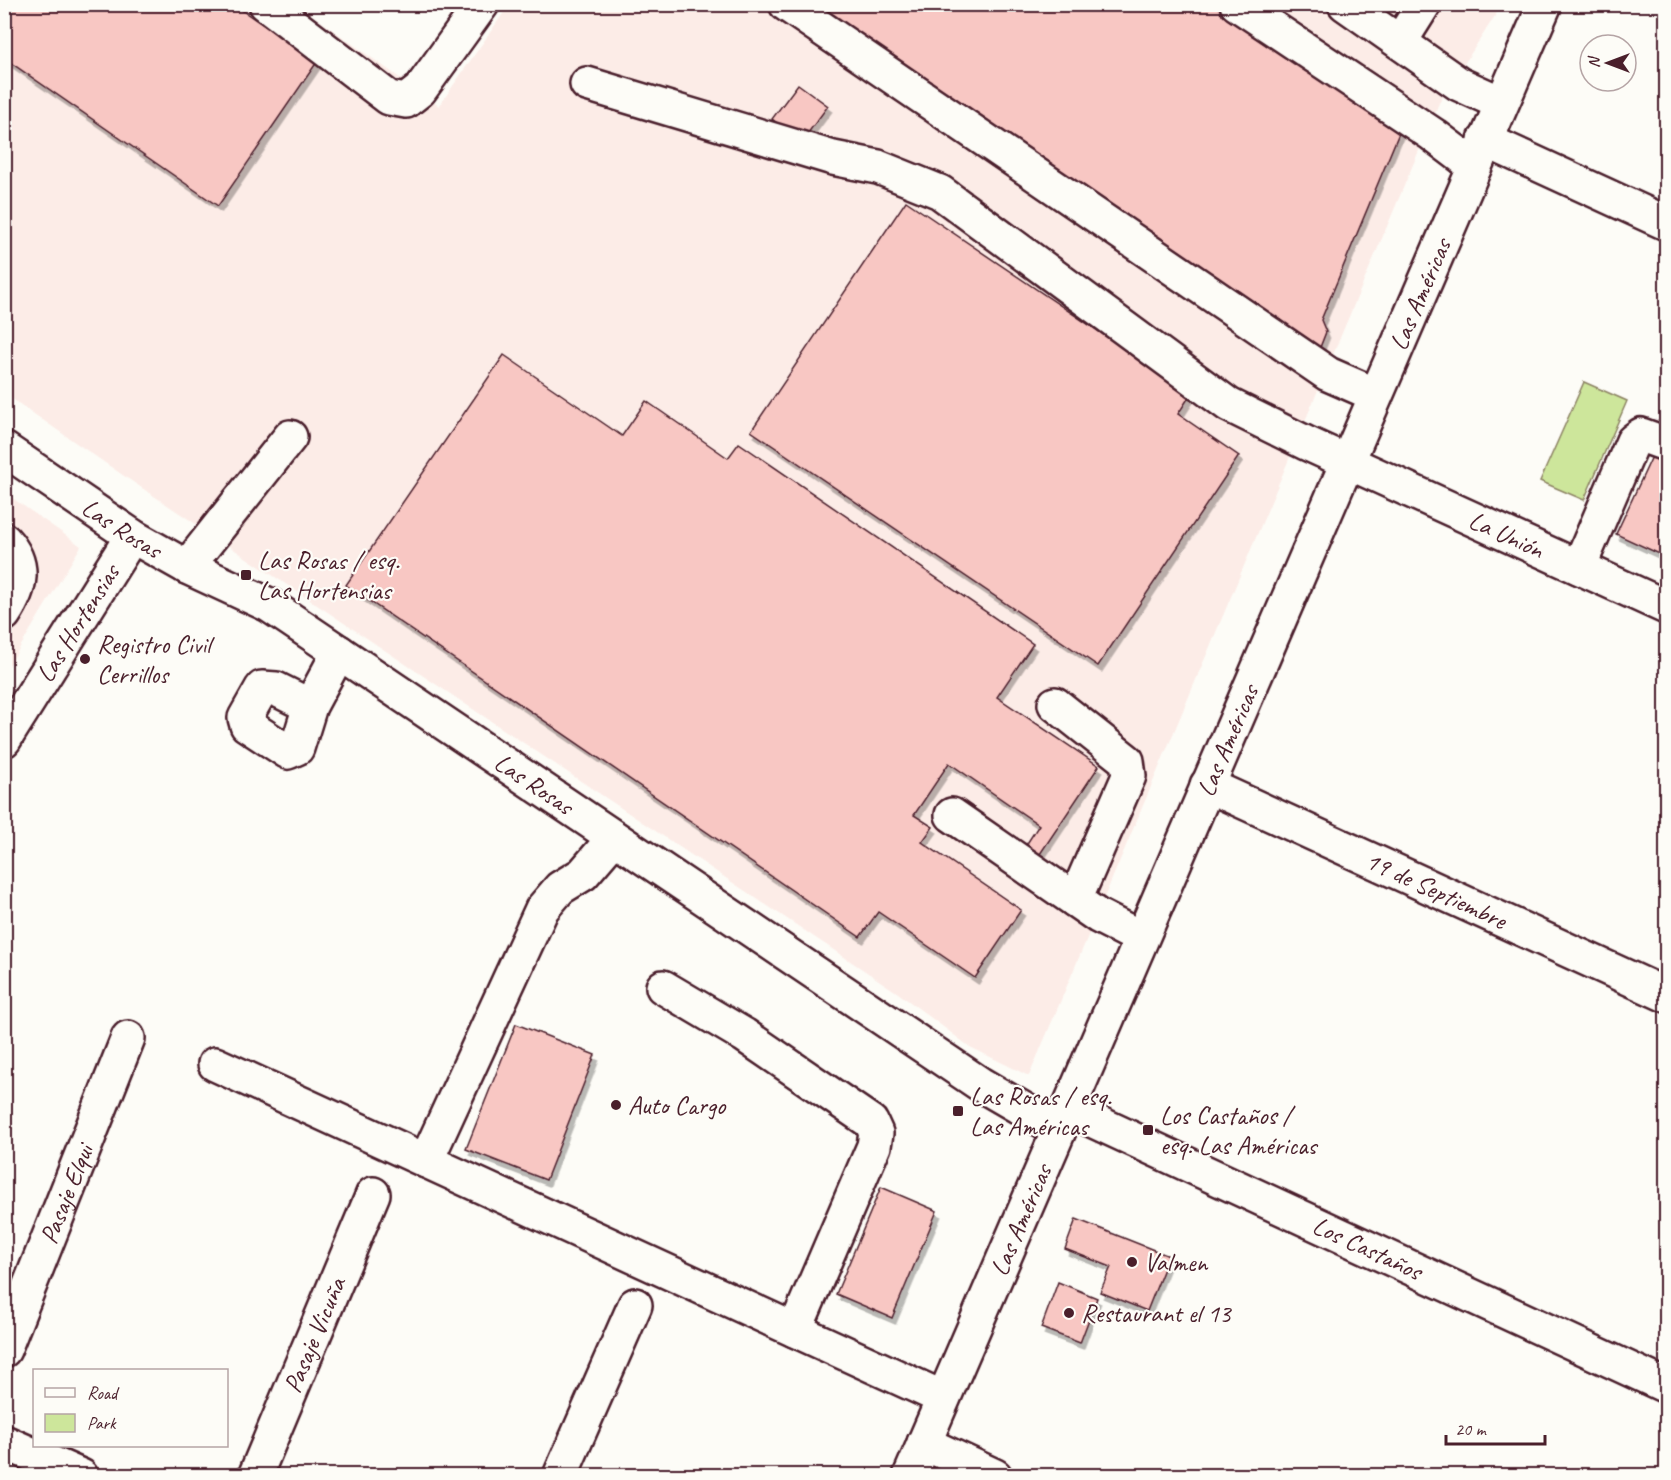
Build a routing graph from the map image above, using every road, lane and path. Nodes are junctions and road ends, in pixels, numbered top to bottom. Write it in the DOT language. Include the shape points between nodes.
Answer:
graph roads {
  1 [pos="266,4"];
  2 [pos="482,4"];
  3 [pos="786,4"];
  4 [pos="1237,4"];
  5 [pos="1345,4"];
  6 [pos="1424,4"];
  7 [pos="1545,4"];
  8 [pos="1400,42"];
  9 [pos="587,84"];
  10 [pos="1501,104"];
  11 [pos="1479,152"];
  12 [pos="1666,223"];
  13 [pos="1376,395"];
  14 [pos="290,437"];
  15 [pos="1666,444"];
  16 [pos="4,449"];
  17 [pos="1346,461"];
  18 [pos="132,536"];
  19 [pos="4,540"];
  20 [pos="187,567"];
  21 [pos="1579,567"];
  22 [pos="1666,607"];
  23 [pos="4,614"];
  24 [pos="339,652"];
  25 [pos="1054,704"];
  26 [pos="310,706"];
  27 [pos="4,740"];
  28 [pos="1207,785"];
  29 [pos="952,814"];
  30 [pos="614,838"];
  31 [pos="1075,900"];
  32 [pos="1141,938"];
  33 [pos="663,987"];
  34 [pos="1666,995"];
  35 [pos="128,1038"];
  36 [pos="215,1064"];
  37 [pos="1063,1119"];
  38 [pos="426,1161"];
  39 [pos="373,1194"];
  40 [pos="635,1305"];
  41 [pos="795,1330"];
  42 [pos="4,1350"];
  43 [pos="1666,1386"];
  44 [pos="943,1398"];
  45 [pos="4,1442"];
  46 [pos="924,1443"];
  47 [pos="81,1476"];
  48 [pos="255,1476"];
  49 [pos="560,1476"];
  50 [pos="910,1476"];
  51 [pos="995,1476"];
  1 -- 2 [label="street" via="389,98 406,101 420,90"];
  3 -- 13 [label="street" via="1328,374"];
  4 -- 11 [label="street" via="1432,134"];
  5 -- 8 [label="street"];
  6 -- 8 [label="street"];
  7 -- 10 [label="street, Las Américas"];
  8 -- 10 [label="street" via="1460,84"];
  9 -- 17 [label="street, La Unión" via="834,158 878,167 940,192 1228,405"];
  10 -- 11 [label="street, Las Américas"];
  11 -- 12 [label="street"];
  11 -- 13 [label="street, Las Américas"];
  13 -- 17 [label="street, Las Américas"];
  14 -- 20 [label="street"];
  15 -- 21 [label="street" via="1641,435 1633,441"];
  16 -- 18 [label="street, Las Rosas"];
  17 -- 21 [label="street, La Unión"];
  17 -- 28 [label="street, Las Américas"];
  18 -- 20 [label="street, Las Rosas"];
  18 -- 27 [label="street, Las Hortensias"];
  19 -- 23 [label="street" via="14,552 20,576 15,597"];
  20 -- 24 [label="street, Las Rosas" via="269,606"];
  21 -- 22 [label="street, La Unión"];
  24 -- 26 [label="street"];
  24 -- 30 [label="street, Las Rosas"];
  25 -- 31 [label="street" via="1127,761 1129,776"];
  28 -- 32 [label="street, Las Américas"];
  28 -- 34 [label="street, 19 de Septiembre"];
  29 -- 31 [label="street"];
  30 -- 37 [label="street, Las Rosas" via="980,1084"];
  30 -- 38 [label="street" via="583,874 560,888 542,909"];
  31 -- 32 [label="street"];
  32 -- 37 [label="street, Las Américas"];
  33 -- 41 [label="street" via="744,1035 871,1122 876,1133 874,1146"];
  35 -- 42 [label="street, Pasaje Elqui"];
  36 -- 38 [label="street"];
  37 -- 43 [label="street, Los Castaños"];
  37 -- 44 [label="street, Las Américas"];
  38 -- 41 [label="street"];
  39 -- 48 [label="street, Pasaje Vicuña"];
  40 -- 49 [label="street"];
  41 -- 44 [label="street"];
  44 -- 46 [label="street, Las Américas"];
  45 -- 47 [label="street"];
  46 -- 50 [label="street, Las Américas"];
  46 -- 51 [label="street"];
}
